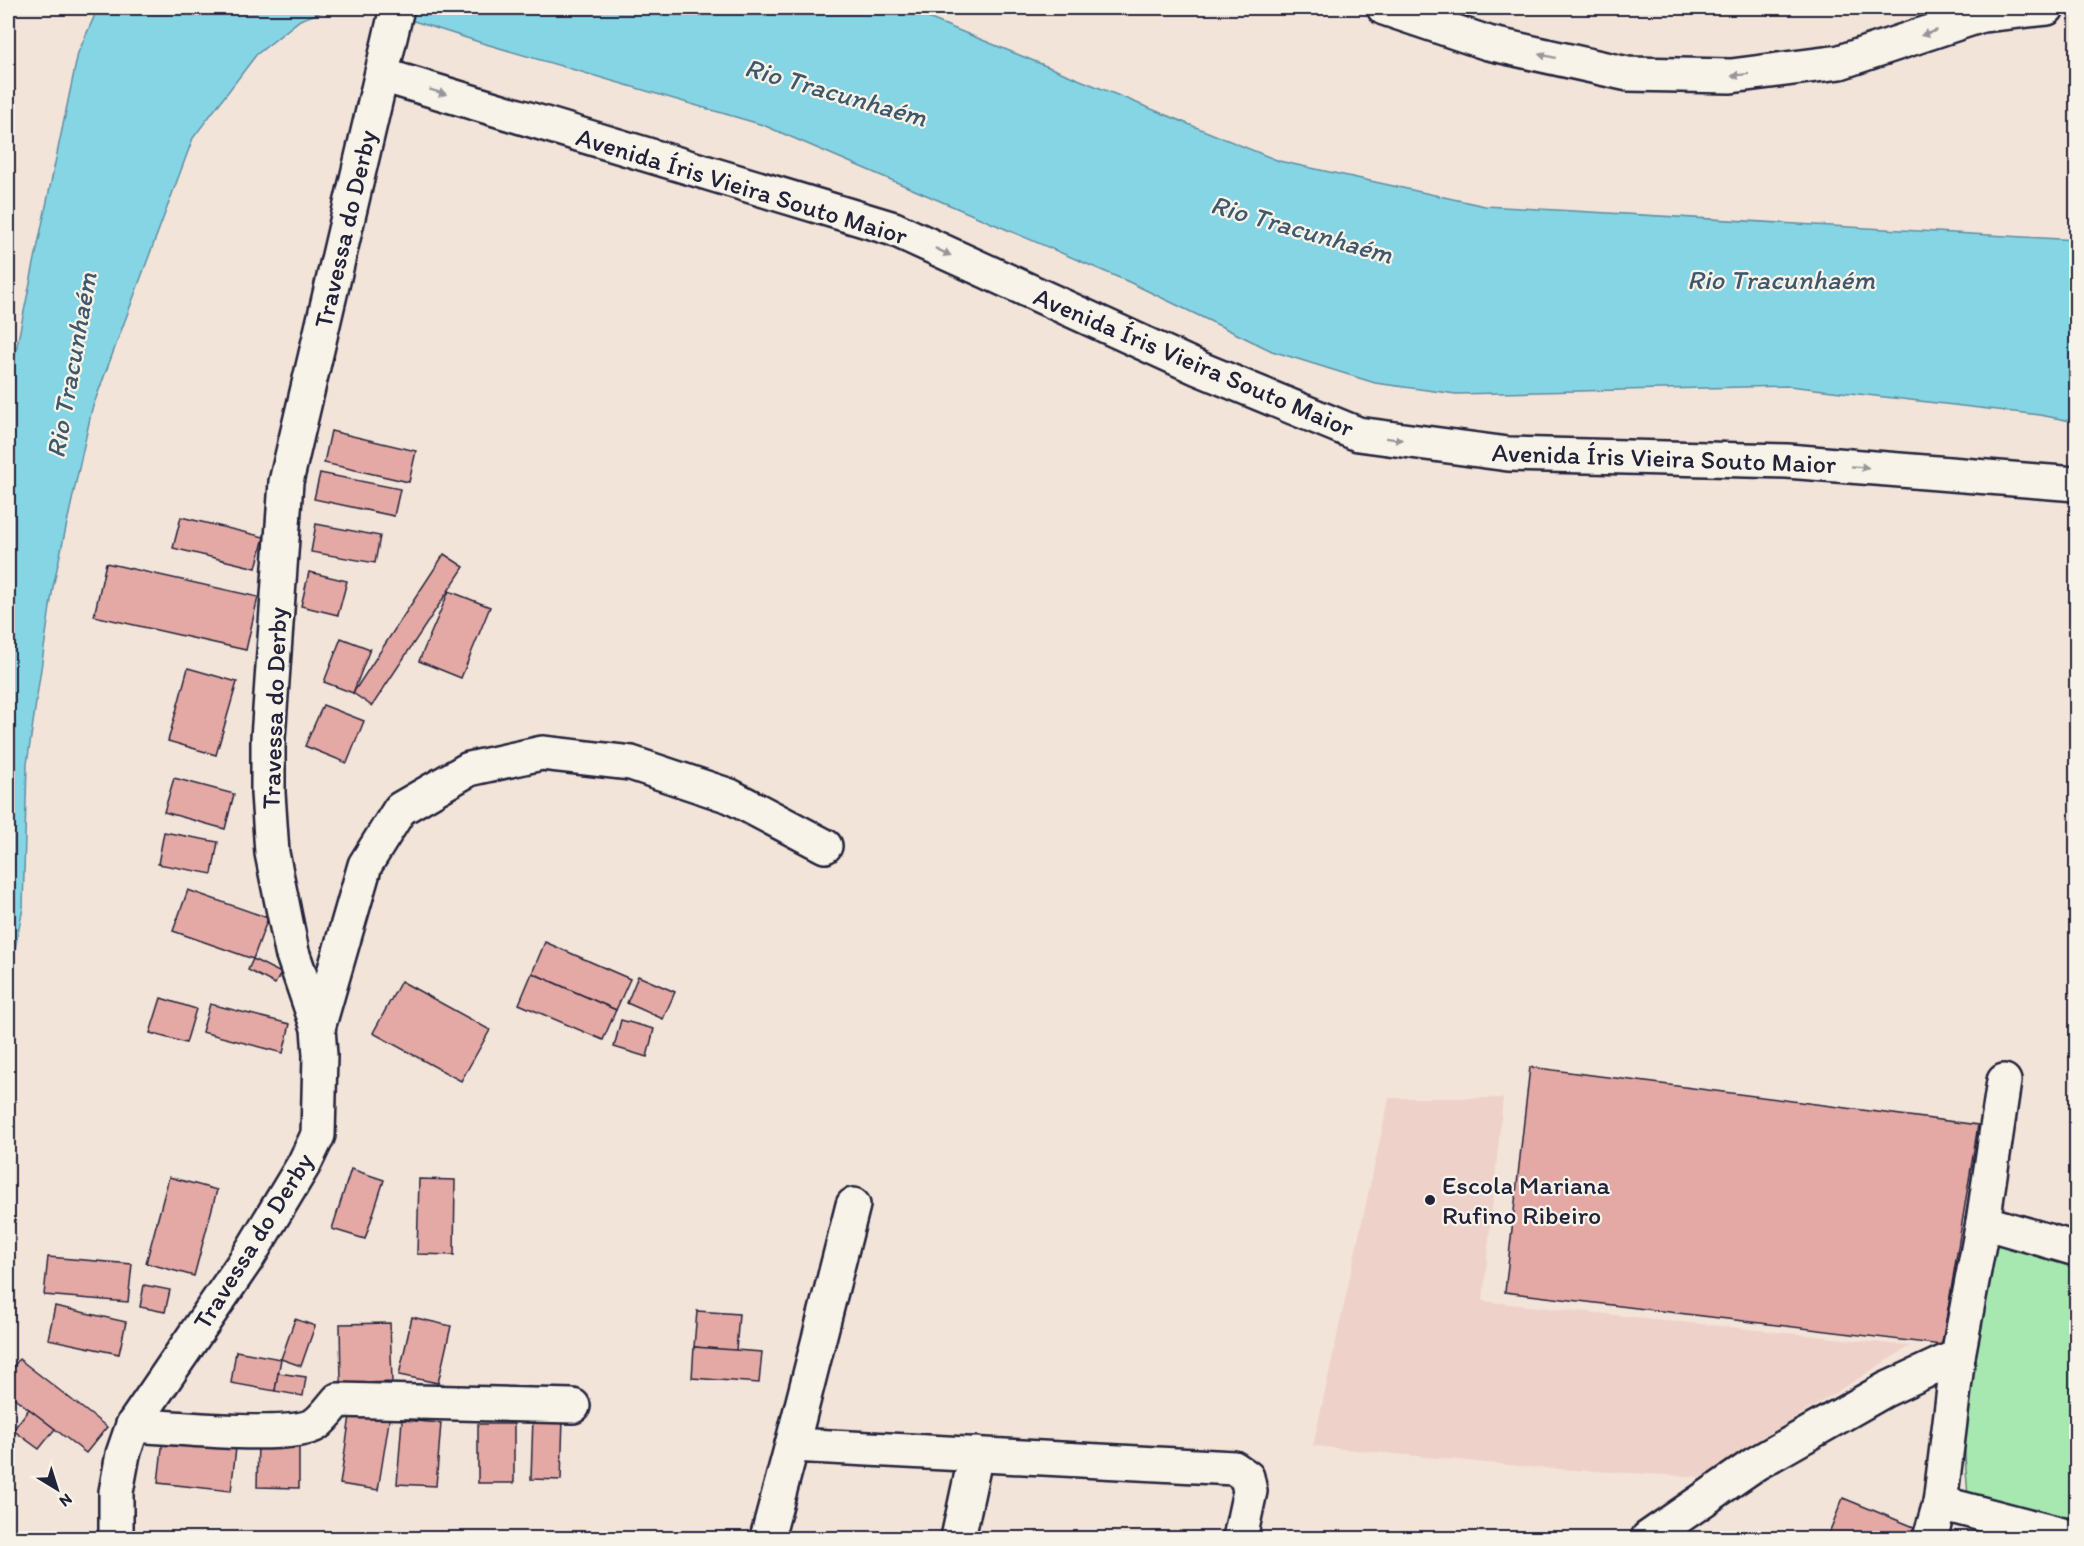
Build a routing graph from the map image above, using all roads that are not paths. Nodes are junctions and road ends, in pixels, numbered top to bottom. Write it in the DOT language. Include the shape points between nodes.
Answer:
graph roads {
  1 [pos="398,8"];
  2 [pos="1384,8"];
  3 [pos="2048,8"];
  4 [pos="382,75"];
  5 [pos="2076,484"];
  6 [pos="825,846"];
  7 [pos="318,1028"];
  8 [pos="2004,1081"];
  9 [pos="853,1205"];
  10 [pos="1983,1222"];
  11 [pos="2076,1249"];
  12 [pos="1958,1356"];
  13 [pos="573,1406"];
  14 [pos="133,1425"];
  15 [pos="792,1445"];
  16 [pos="976,1454"];
  17 [pos="1940,1503"];
  18 [pos="116,1539"];
  19 [pos="767,1539"];
  20 [pos="958,1539"];
  21 [pos="1240,1539"];
  22 [pos="1648,1539"];
  23 [pos="1930,1539"];
  24 [pos="2074,1539"];
  1 -- 4 [label="street, Travessa do Derby"];
  3 -- 2 [label="street, one-way" via="1982,15 1840,62 1731,76 1628,74 1488,43"];
  4 -- 5 [label="street, Avenida Íris Vieira Souto Maior, one-way" via="894,229 1198,369 1358,434 1508,454 1787,461"];
  4 -- 7 [label="street, Travessa do Derby" via="286,482 268,738 272,853 292,952"];
  6 -- 7 [label="street" via="730,796 631,763 542,753 469,769 400,809 365,866"];
  7 -- 14 [label="street, Travessa do Derby" via="318,1135 248,1257"];
  8 -- 10 [label="street"];
  9 -- 15 [label="street"];
  10 -- 11 [label="street"];
  10 -- 12 [label="street"];
  12 -- 17 [label="street"];
  12 -- 22 [label="street" via="1885,1390 1755,1464"];
  13 -- 14 [label="street" via="338,1400 315,1424 291,1430 249,1432"];
  14 -- 18 [label="street, Travessa do Derby" via="116,1492"];
  15 -- 16 [label="street"];
  15 -- 19 [label="street"];
  16 -- 20 [label="street"];
  16 -- 21 [label="street" via="1234,1468 1247,1477 1250,1491"];
  17 -- 23 [label="street"];
  17 -- 24 [label="street"];
}
